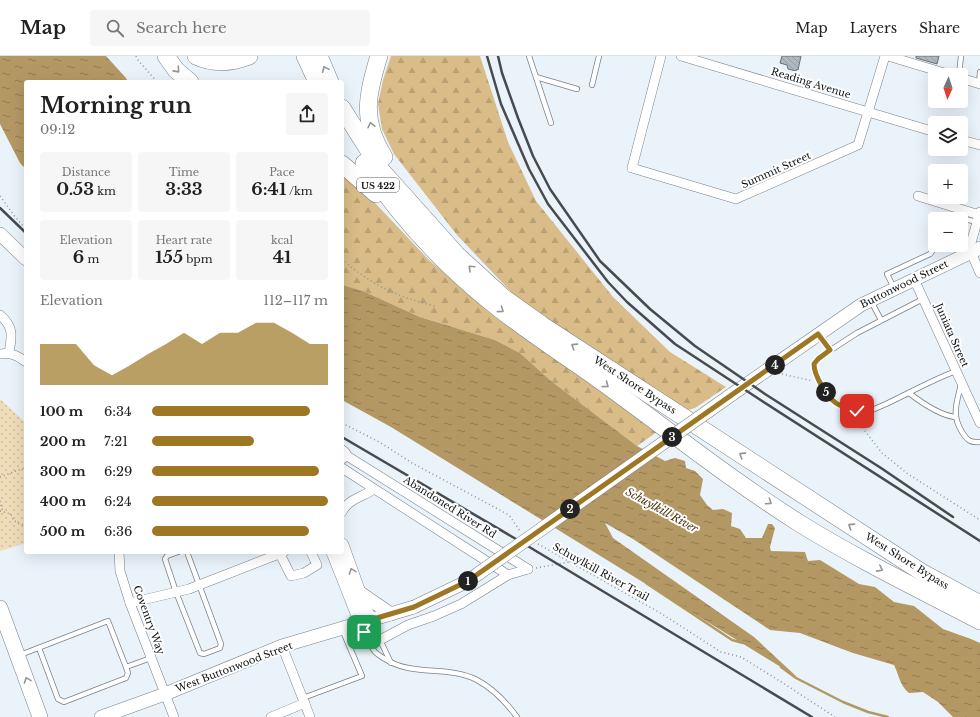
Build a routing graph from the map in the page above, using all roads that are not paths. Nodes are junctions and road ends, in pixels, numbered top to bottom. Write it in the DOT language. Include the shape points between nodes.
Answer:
graph roads {
  1 [pos="166,56"];
  2 [pos="196,56"];
  3 [pos="248,56"];
  4 [pos="305,56"];
  5 [pos="319,56"];
  6 [pos="379,56"];
  7 [pos="529,56"];
  8 [pos="599,56"];
  9 [pos="662,56"];
  10 [pos="680,56"];
  11 [pos="885,56"];
  12 [pos="888,56"];
  13 [pos="961,56"];
  14 [pos="928,68"];
  15 [pos="960,68"];
  16 [pos="980,72"];
  17 [pos="536,77"];
  18 [pos="188,80"];
  19 [pos="316,80"];
  20 [pos="329,80"];
  21 [pos="968,80"];
  22 [pos="979,84"];
  23 [pos="592,85"];
  24 [pos="577,89"];
  25 [pos="344,111"];
  26 [pos="868,112"];
  27 [pos="551,123"];
  28 [pos="928,130"];
  29 [pos="344,131"];
  30 [pos="968,142"];
  31 [pos="980,145"];
  32 [pos="344,166"];
  33 [pos="918,196"];
  34 [pos="405,198"];
  35 [pos="979,216"];
  36 [pos="968,218"];
  37 [pos="0,234"];
  38 [pos="420,236"];
  39 [pos="973,251"];
  40 [pos="932,252"];
  41 [pos="24,257"];
  42 [pos="980,273"];
  43 [pos="914,279"];
  44 [pos="894,288"];
  45 [pos="871,299"];
  46 [pos="924,299"];
  47 [pos="0,315"];
  48 [pos="881,320"];
  49 [pos="818,334"];
  50 [pos="830,350"];
  51 [pos="4,353"];
  52 [pos="24,361"];
  53 [pos="956,371"];
  54 [pos="961,382"];
  55 [pos="909,393"];
  56 [pos="955,418"];
  57 [pos="980,423"];
  58 [pos="980,442"];
  59 [pos="344,455"];
  60 [pos="344,469"];
  61 [pos="374,489"];
  62 [pos="344,508"];
  63 [pos="344,553"];
  64 [pos="119,554"];
  65 [pos="172,554"];
  66 [pos="188,554"];
  67 [pos="279,554"];
  68 [pos="282,554"];
  69 [pos="312,554"];
  70 [pos="334,554"];
  71 [pos="508,575"];
  72 [pos="200,585"];
  73 [pos="176,592"];
  74 [pos="355,595"];
  75 [pos="130,603"];
  76 [pos="980,604"];
  77 [pos="414,607"];
  78 [pos="0,608"];
  79 [pos="391,614"];
  80 [pos="980,621"];
  81 [pos="366,622"];
  82 [pos="344,629"];
  83 [pos="380,640"];
  84 [pos="282,646"];
  85 [pos="39,648"];
  86 [pos="18,656"];
  87 [pos="151,658"];
  88 [pos="391,663"];
  89 [pos="126,667"];
  90 [pos="165,694"];
  91 [pos="304,701"];
  92 [pos="108,716"];
  93 [pos="40,717"];
  94 [pos="174,717"];
  95 [pos="271,717"];
  96 [pos="310,717"];
  97 [pos="517,717"];
  1 -- 18 [label="highway, one-way"];
  2 -- 3 [label="highway" via="210,61 230,62"];
  4 -- 19 [label="highway"];
  20 -- 5 [label="highway, one-way"];
  34 -- 6 [label="highway, one-way" via="378,148 369,119 368,99"];
  7 -- 17 [label="lane"];
  8 -- 23 [label="lane"];
  9 -- 26 [label="street, Summit Street" via="632,168 736,199 858,145"];
  10 -- 26 [label="street, Reading Avenue"];
  11 -- 26 [label="street"];
  12 -- 14 [label="street"];
  13 -- 15 [label="lane"];
  16 -- 22 [label="lane"];
  17 -- 24 [label="lane"];
  17 -- 27 [label="lane"];
  21 -- 22 [label="street"];
  25 -- 34 [label="highway, West Shore Bypass / US 422" via="381,170"];
  26 -- 28 [label="street, Reading Avenue"];
  29 -- 38 [label="highway, West Shore Bypass / US 422" via="379,186"];
  30 -- 31 [label="street"];
  32 -- 38 [label="highway"];
  33 -- 35 [label="street"];
  76 -- 34 [label="highway, West Shore Bypass / US 422, one-way" via="923,573 542,325 503,297 463,260"];
  35 -- 36 [label="lane"];
  35 -- 39 [label="street"];
  37 -- 41 [label="street"];
  38 -- 80 [label="highway, West Shore Bypass / US 422, one-way" via="454,271 493,304 752,491 848,552"];
  39 -- 42 [label="street"];
  39 -- 43 [label="street, Buttonwood Street"];
  40 -- 44 [label="lane" via="887,274"];
  43 -- 44 [label="street, Buttonwood Street"];
  43 -- 46 [label="street, Juniata Street"];
  44 -- 45 [label="street, Buttonwood Street"];
  45 -- 48 [label="lane"];
  45 -- 49 [label="street, Buttonwood Street"];
  46 -- 48 [label="lane"];
  46 -- 53 [label="street, Juniata Street"];
  47 -- 51 [label="street" via="7,320 12,337"];
  48 -- 50 [label="lane"];
  49 -- 50 [label="lane"];
  49 -- 77 [label="street, Buttonwood Street, bridge" via="468,581"];
  50 -- 55 [label="lane" via="814,364 820,383 836,404 863,412"];
  51 -- 52 [label="street" via="16,355"];
  53 -- 54 [label="street, Juniata Street"];
  53 -- 55 [label="lane"];
  54 -- 56 [label="lane"];
  54 -- 57 [label="street, Juniata Street"];
  55 -- 56 [label="lane" via="942,414"];
  56 -- 58 [label="lane" via="967,440"];
  59 -- 71 [label="street, Abandoned River Rd" via="528,569"];
  60 -- 61 [label="street"];
  61 -- 62 [label="street" via="351,501"];
  61 -- 71 [label="street"];
  74 -- 63 [label="street, one-way"];
  64 -- 75 [label="street, Coventry Way" via="120,571"];
  65 -- 73 [label="lane" via="165,559"];
  66 -- 72 [label="lane"];
  67 -- 72 [label="street"];
  68 -- 69 [label="street" via="291,576 304,573 317,565"];
  70 -- 74 [label="street"];
  71 -- 83 [label="street" via="461,604 408,625"];
  72 -- 73 [label="street"];
  72 -- 73 [label="lane" via="221,644 220,648 204,654 200,653"];
  73 -- 75 [label="street"];
  74 -- 79 [label="street"];
  74 -- 81 [label="street"];
  74 -- 82 [label="street"];
  75 -- 87 [label="street, Coventry Way"];
  77 -- 79 [label="street, West Buttonwood Street"];
  78 -- 86 [label="main road"];
  79 -- 81 [label="street, West Buttonwood Street"];
  81 -- 82 [label="street, West Buttonwood Street"];
  81 -- 83 [label="lane"];
  81 -- 88 [label="lane" via="368,641 376,653"];
  82 -- 84 [label="street, West Buttonwood Street"];
  82 -- 91 [label="lane" via="362,676"];
  83 -- 88 [label="lane"];
  84 -- 90 [label="street, West Buttonwood Street"];
  84 -- 91 [label="street"];
  85 -- 86 [label="lane"];
  85 -- 89 [label="lane" via="108,621"];
  85 -- 89 [label="lane" via="58,699 64,702 126,678"];
  93 -- 86 [label="main road, one-way"];
  87 -- 89 [label="lane"];
  87 -- 90 [label="street, Coventry Way"];
  88 -- 97 [label="lane" via="408,668 455,673 476,680 494,691"];
  90 -- 92 [label="street, West Buttonwood Street"];
  90 -- 94 [label="street, Coventry Way"];
  91 -- 95 [label="street"];
  91 -- 96 [label="street"];
}
